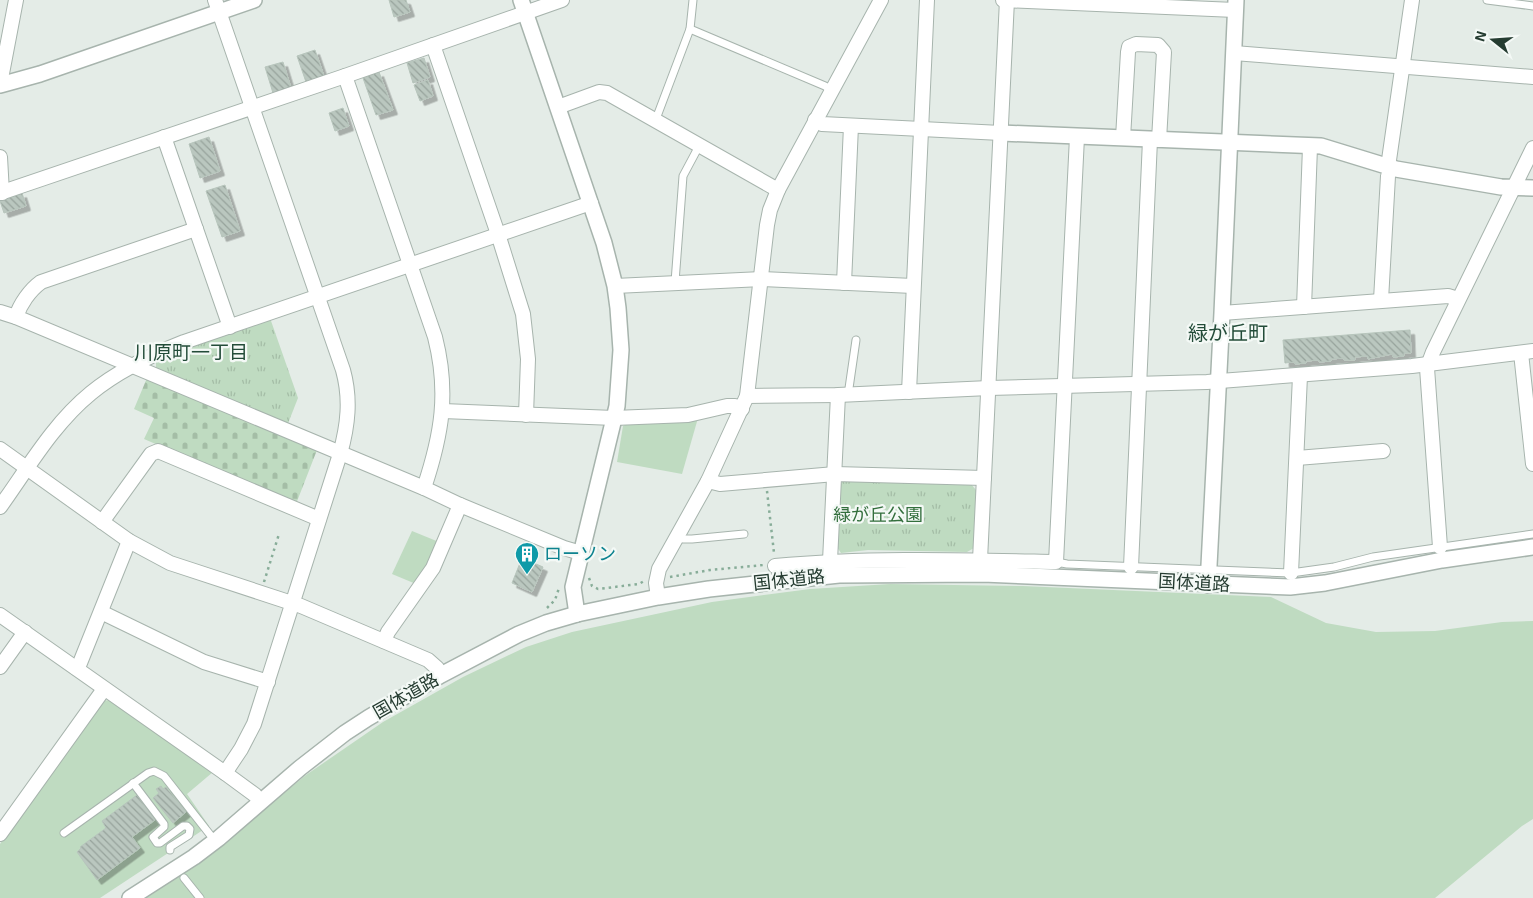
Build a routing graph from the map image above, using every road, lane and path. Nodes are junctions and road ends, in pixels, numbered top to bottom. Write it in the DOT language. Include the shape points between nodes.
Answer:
graph roads {
  1 [pos="16,0"];
  2 [pos="254,0"];
  3 [pos="562,0"];
  4 [pos="693,0"];
  5 [pos="881,0"];
  6 [pos="927,0"];
  7 [pos="1006,0"];
  8 [pos="1412,0"];
  9 [pos="1487,0"];
  10 [pos="1235,5"];
  11 [pos="217,6"];
  12 [pos="1533,6"];
  13 [pos="523,7"];
  14 [pos="690,29"];
  15 [pos="433,45"];
  16 [pos="1234,53"];
  17 [pos="1402,66"];
  18 [pos="345,76"];
  19 [pos="1533,77"];
  20 [pos="0,84"];
  21 [pos="831,90"];
  22 [pos="558,106"];
  23 [pos="252,107"];
  24 [pos="656,119"];
  25 [pos="815,120"];
  26 [pos="851,126"];
  27 [pos="921,129"];
  28 [pos="1001,132"];
  29 [pos="164,137"];
  30 [pos="1077,137"];
  31 [pos="1123,138"];
  32 [pos="1155,140"];
  33 [pos="1229,143"];
  34 [pos="699,146"];
  35 [pos="1310,147"];
  36 [pos="1533,148"];
  37 [pos="0,157"];
  38 [pos="1388,172"];
  39 [pos="1533,188"];
  40 [pos="778,190"];
  41 [pos="1511,192"];
  42 [pos="1,193"];
  43 [pos="1533,196"];
  44 [pos="591,203"];
  45 [pos="196,229"];
  46 [pos="498,234"];
  47 [pos="410,264"];
  48 [pos="762,280"];
  49 [pos="674,282"];
  50 [pos="844,282"];
  51 [pos="615,286"];
  52 [pos="913,286"];
  53 [pos="318,296"];
  54 [pos="1458,299"];
  55 [pos="1381,300"];
  56 [pos="1304,307"];
  57 [pos="0,312"];
  58 [pos="1222,313"];
  59 [pos="16,317"];
  60 [pos="230,327"];
  61 [pos="856,340"];
  62 [pos="1527,352"];
  63 [pos="1428,364"];
  64 [pos="130,366"];
  65 [pos="1300,376"];
  66 [pos="1218,381"];
  67 [pos="1138,383"];
  68 [pos="1064,386"];
  69 [pos="989,388"];
  70 [pos="909,392"];
  71 [pos="843,395"];
  72 [pos="747,396"];
  73 [pos="742,409"];
  74 [pos="443,412"];
  75 [pos="526,415"];
  76 [pos="614,418"];
  77 [pos="0,449"];
  78 [pos="1383,451"];
  79 [pos="340,454"];
  80 [pos="1297,458"];
  81 [pos="1533,464"];
  82 [pos="27,469"];
  83 [pos="835,474"];
  84 [pos="984,478"];
  85 [pos="766,480"];
  86 [pos="708,481"];
  87 [pos="424,488"];
  88 [pos="460,505"];
  89 [pos="0,507"];
  90 [pos="319,519"];
  91 [pos="102,522"];
  92 [pos="279,534"];
  93 [pos="744,534"];
  94 [pos="1533,534"];
  95 [pos="678,535"];
  96 [pos="129,541"];
  97 [pos="1440,547"];
  98 [pos="1533,548"];
  99 [pos="581,553"];
  100 [pos="980,560"];
  101 [pos="830,561"];
  102 [pos="1056,562"];
  103 [pos="775,565"];
  104 [pos="1131,567"];
  105 [pos="589,573"];
  106 [pos="1208,577"];
  107 [pos="664,578"];
  108 [pos="1290,580"];
  109 [pos="645,581"];
  110 [pos="592,586"];
  111 [pos="560,588"];
  112 [pos="587,589"];
  113 [pos="260,593"];
  114 [pos="658,597"];
  115 [pos="292,603"];
  116 [pos="541,610"];
  117 [pos="101,612"];
  118 [pos="577,614"];
  119 [pos="0,615"];
  120 [pos="25,632"];
  121 [pos="384,641"];
  122 [pos="0,667"];
  123 [pos="76,668"];
  124 [pos="441,675"];
  125 [pos="268,682"];
  126 [pos="104,689"];
  127 [pos="225,773"];
  128 [pos="133,784"];
  129 [pos="260,802"];
  130 [pos="64,833"];
  131 [pos="0,834"];
  132 [pos="215,841"];
  133 [pos="170,850"];
  134 [pos="184,878"];
  135 [pos="130,898"];
  136 [pos="200,898"];
  1 -- 20 [label="street"];
  2 -- 11 [label="street"];
  3 -- 13 [label="street"];
  4 -- 14 [label="lane"];
  5 -- 21 [label="street"];
  6 -- 27 [label="street"];
  7 -- 10 [label="street"];
  7 -- 28 [label="street"];
  8 -- 17 [label="street"];
  9 -- 12 [label="lane"];
  10 -- 16 [label="street"];
  11 -- 20 [label="street" via="40,74"];
  11 -- 23 [label="street"];
  13 -- 15 [label="street"];
  13 -- 22 [label="street"];
  14 -- 21 [label="lane"];
  14 -- 24 [label="lane"];
  15 -- 18 [label="street"];
  15 -- 46 [label="street"];
  16 -- 17 [label="street"];
  16 -- 33 [label="street"];
  17 -- 19 [label="street"];
  17 -- 38 [label="street"];
  18 -- 23 [label="street"];
  18 -- 47 [label="street"];
  21 -- 25 [label="street"];
  22 -- 24 [label="street" via="603,92"];
  22 -- 44 [label="street"];
  23 -- 29 [label="street"];
  23 -- 53 [label="street"];
  24 -- 34 [label="street"];
  25 -- 26 [label="street" via="822,124"];
  25 -- 40 [label="street"];
  26 -- 27 [label="street"];
  26 -- 50 [label="street"];
  27 -- 28 [label="street"];
  27 -- 52 [label="street"];
  28 -- 30 [label="street"];
  28 -- 69 [label="street"];
  29 -- 42 [label="street"];
  29 -- 45 [label="street"];
  30 -- 31 [label="street"];
  30 -- 68 [label="street"];
  31 -- 32 [label="street"];
  31 -- 32 [label="street" via="1128,52 1131,46 1143,44 1158,45 1164,52"];
  32 -- 33 [label="street"];
  32 -- 67 [label="street"];
  33 -- 35 [label="street"];
  33 -- 58 [label="street"];
  34 -- 40 [label="street"];
  34 -- 49 [label="lane" via="682,176"];
  35 -- 38 [label="street"];
  35 -- 56 [label="street"];
  36 -- 41 [label="street"];
  37 -- 42 [label="street"];
  38 -- 41 [label="street"];
  38 -- 55 [label="street"];
  39 -- 41 [label="street"];
  40 -- 48 [label="street" via="770,210"];
  41 -- 43 [label="street"];
  41 -- 54 [label="street"];
  44 -- 46 [label="street"];
  44 -- 51 [label="street"];
  45 -- 59 [label="street" via="41,282 32,290"];
  45 -- 60 [label="street"];
  46 -- 47 [label="street"];
  46 -- 75 [label="street" via="526,331"];
  47 -- 53 [label="street"];
  47 -- 74 [label="street" via="440,354"];
  48 -- 49 [label="street"];
  48 -- 50 [label="street"];
  48 -- 72 [label="street"];
  49 -- 51 [label="street"];
  50 -- 52 [label="street"];
  51 -- 76 [label="street" via="621,350"];
  52 -- 70 [label="street"];
  53 -- 60 [label="street"];
  53 -- 79 [label="street" via="346,381 348,419"];
  54 -- 55 [label="street" via="1448,296"];
  54 -- 63 [label="street"];
  55 -- 56 [label="street"];
  56 -- 58 [label="street"];
  57 -- 59 [label="street"];
  58 -- 66 [label="street"];
  59 -- 64 [label="street"];
  60 -- 64 [label="street" via="163,350"];
  61 -- 71 [label="lane"];
  62 -- 63 [label="street"];
  62 -- 81 [label="street"];
  63 -- 65 [label="street"];
  63 -- 97 [label="street" via="1426,372"];
  64 -- 79 [label="street"];
  64 -- 82 [label="street" via="90,393 74,409"];
  65 -- 66 [label="street"];
  65 -- 80 [label="street"];
  66 -- 67 [label="street"];
  66 -- 106 [label="street"];
  67 -- 68 [label="street"];
  67 -- 104 [label="street"];
  68 -- 69 [label="street"];
  68 -- 102 [label="street"];
  69 -- 70 [label="street"];
  69 -- 84 [label="street"];
  70 -- 71 [label="street"];
  71 -- 72 [label="street"];
  71 -- 83 [label="street"];
  72 -- 73 [label="street"];
  73 -- 76 [label="street" via="727,406 688,415"];
  73 -- 86 [label="street"];
  74 -- 75 [label="street"];
  74 -- 87 [label="street"];
  75 -- 76 [label="street"];
  76 -- 99 [label="street"];
  77 -- 82 [label="street"];
  78 -- 80 [label="street"];
  79 -- 87 [label="street"];
  79 -- 90 [label="street"];
  80 -- 108 [label="street"];
  82 -- 89 [label="street"];
  82 -- 91 [label="street"];
  83 -- 84 [label="street"];
  83 -- 85 [label="street"];
  83 -- 101 [label="street"];
  84 -- 100 [label="street"];
  85 -- 86 [label="street" via="720,484"];
  85 -- 103 [label="path"];
  86 -- 95 [label="street"];
  87 -- 88 [label="street"];
  88 -- 99 [label="street"];
  88 -- 121 [label="street" via="433,568"];
  90 -- 91 [label="street" via="158,452 151,454"];
  90 -- 115 [label="street"];
  91 -- 96 [label="street"];
  92 -- 113 [label="path"];
  93 -- 95 [label="lane" via="692,539"];
  94 -- 97 [label="lane"];
  95 -- 114 [label="street" via="659,569"];
  96 -- 113 [label="street" via="179,566"];
  96 -- 117 [label="street"];
  97 -- 108 [label="lane" via="1373,557"];
  98 -- 108 [label="street, 国体道路" via="1442,560 1325,583"];
  99 -- 118 [label="street" via="573,587"];
  100 -- 101 [label="street"];
  100 -- 102 [label="street"];
  101 -- 103 [label="street"];
  102 -- 104 [label="lane"];
  103 -- 107 [label="path" via="710,570"];
  104 -- 106 [label="lane"];
  105 -- 110 [label="path"];
  106 -- 108 [label="street, 国体道路"];
  106 -- 114 [label="street, 国体道路" via="848,575 748,584"];
  109 -- 110 [label="path" via="601,589"];
  110 -- 112 [label="path"];
  111 -- 116 [label="path" via="559,596"];
  113 -- 115 [label="street"];
  114 -- 118 [label="street, 国体道路"];
  115 -- 121 [label="street"];
  115 -- 125 [label="street"];
  117 -- 123 [label="street"];
  117 -- 125 [label="street" via="199,660"];
  118 -- 124 [label="street, 国体道路" via="519,634"];
  119 -- 120 [label="street"];
  120 -- 122 [label="street"];
  120 -- 123 [label="street"];
  121 -- 124 [label="street" via="428,660"];
  123 -- 126 [label="street"];
  124 -- 129 [label="street, 国体道路" via="345,733"];
  125 -- 127 [label="street" via="250,733"];
  126 -- 127 [label="street"];
  126 -- 131 [label="street"];
  127 -- 129 [label="street"];
  128 -- 130 [label="lane"];
  128 -- 132 [label="lane" via="148,773 160,773"];
  128 -- 133 [label="lane" via="164,824 153,835 157,843 183,826 190,829 189,835"];
  129 -- 132 [label="street, 国体道路"];
  132 -- 135 [label="street, 国体道路"];
  134 -- 136 [label="lane"];
}
